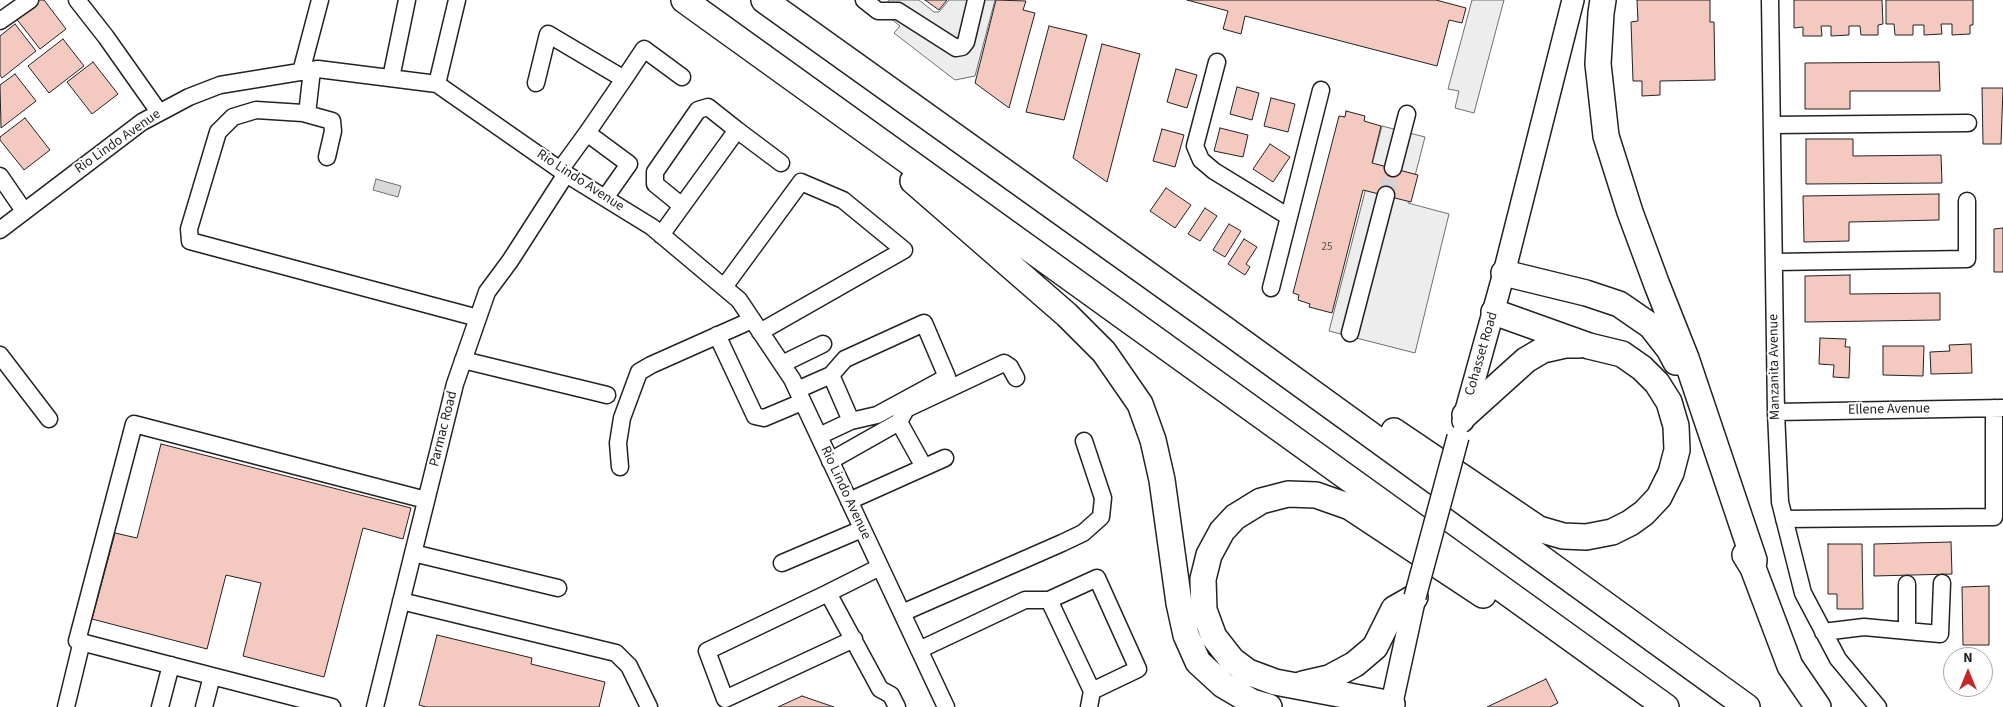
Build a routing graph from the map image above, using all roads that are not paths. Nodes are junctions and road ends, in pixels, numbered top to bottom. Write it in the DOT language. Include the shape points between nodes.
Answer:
graph roads {
  1 [pos="30,0"];
  2 [pos="77,0"];
  3 [pos="320,0"];
  4 [pos="408,0"];
  5 [pos="457,0"];
  6 [pos="684,0"];
  7 [pos="764,0"];
  8 [pos="864,0"];
  9 [pos="976,0"];
  10 [pos="1572,0"];
  11 [pos="1603,0"];
  12 [pos="1770,0"];
  13 [pos="0,21"];
  14 [pos="1217,62"];
  15 [pos="307,71"];
  16 [pos="682,76"];
  17 [pos="391,78"];
  18 [pos="624,79"];
  19 [pos="437,84"];
  20 [pos="536,84"];
  21 [pos="1321,90"];
  22 [pos="159,112"];
  23 [pos="307,114"];
  24 [pos="1407,114"];
  25 [pos="1968,123"];
  26 [pos="1772,125"];
  27 [pos="736,130"];
  28 [pos="587,133"];
  29 [pos="889,147"];
  30 [pos="327,157"];
  31 [pos="781,163"];
  32 [pos="1393,168"];
  33 [pos="563,172"];
  34 [pos="0,176"];
  35 [pos="1386,196"];
  36 [pos="605,198"];
  37 [pos="1967,201"];
  38 [pos="682,206"];
  39 [pos="24,211"];
  40 [pos="1289,217"];
  41 [pos="0,230"];
  42 [pos="662,235"];
  43 [pos="1774,262"];
  44 [pos="1504,274"];
  45 [pos="724,287"];
  46 [pos="1271,288"];
  47 [pos="1494,312"];
  48 [pos="478,318"];
  49 [pos="756,326"];
  50 [pos="1223,328"];
  51 [pos="1350,333"];
  52 [pos="717,335"];
  53 [pos="823,344"];
  54 [pos="1590,346"];
  55 [pos="0,355"];
  56 [pos="463,360"];
  57 [pos="782,364"];
  58 [pos="831,375"];
  59 [pos="1016,378"];
  60 [pos="607,395"];
  61 [pos="800,396"];
  62 [pos="918,398"];
  63 [pos="1999,408"];
  64 [pos="1776,412"];
  65 [pos="49,419"];
  66 [pos="851,421"];
  67 [pos="899,422"];
  68 [pos="1461,426"];
  69 [pos="819,436"];
  70 [pos="1084,441"];
  71 [pos="944,458"];
  72 [pos="830,460"];
  73 [pos="620,467"];
  74 [pos="924,467"];
  75 [pos="426,500"];
  76 [pos="849,501"];
  77 [pos="1784,519"];
  78 [pos="862,529"];
  79 [pos="413,553"];
  80 [pos="782,564"];
  81 [pos="880,567"];
  82 [pos="1754,568"];
  83 [pos="1942,583"];
  84 [pos="1907,584"];
  85 [pos="558,588"];
  86 [pos="828,593"];
  87 [pos="1415,597"];
  88 [pos="1048,600"];
  89 [pos="401,602"];
  90 [pos="902,613"];
  91 [pos="1907,631"];
  92 [pos="1823,632"];
  93 [pos="854,639"];
  94 [pos="82,642"];
  95 [pos="919,650"];
  96 [pos="1591,653"];
  97 [pos="171,665"];
  98 [pos="212,676"];
  99 [pos="1296,686"];
  100 [pos="1091,699"];
  101 [pos="1391,706"];
  102 [pos="66,707"];
  103 [pos="160,707"];
  104 [pos="204,707"];
  105 [pos="332,707"];
  106 [pos="375,707"];
  107 [pos="648,707"];
  108 [pos="897,707"];
  109 [pos="946,707"];
  110 [pos="1269,707"];
  111 [pos="1666,707"];
  112 [pos="1747,707"];
  113 [pos="1818,707"];
  114 [pos="1878,707"];
  1 -- 13 [label="street"];
  2 -- 22 [label="street"];
  3 -- 15 [label="street"];
  4 -- 17 [label="street"];
  5 -- 19 [label="street"];
  6 -- 29 [label="highway"];
  7 -- 50 [label="highway"];
  8 -- 9 [label="street" via="878,11 898,11 956,48 966,42"];
  10 -- 44 [label="main road, Cohasset Road"];
  11 -- 82 [label="highway" via="1598,64 1606,136 1630,212 1686,358"];
  12 -- 26 [label="street, Manzanita Avenue"];
  14 -- 40 [label="street" via="1195,146 1201,160"];
  15 -- 17 [label="street, Rio Lindo Avenue" via="318,69"];
  15 -- 22 [label="street, Rio Lindo Avenue" via="229,82"];
  15 -- 23 [label="street"];
  16 -- 18 [label="street, Parmac Road" via="644,49"];
  17 -- 19 [label="street, Rio Lindo Avenue"];
  18 -- 20 [label="street" via="548,34"];
  18 -- 28 [label="street, Parmac Road"];
  19 -- 33 [label="street, Rio Lindo Avenue"];
  21 -- 40 [label="street"];
  22 -- 39 [label="street, Rio Lindo Avenue" via="126,133"];
  23 -- 30 [label="street" via="332,121 334,131"];
  23 -- 48 [label="street" via="256,110 233,117 218,132 189,229 190,241"];
  24 -- 32 [label="street"];
  25 -- 26 [label="street"];
  26 -- 43 [label="street, Manzanita Avenue"];
  27 -- 31 [label="street"];
  27 -- 38 [label="street"];
  27 -- 38 [label="street" via="708,107 698,110 655,172 655,184"];
  28 -- 33 [label="street, Parmac Road"];
  28 -- 36 [label="street" via="629,164"];
  29 -- 96 [label="highway"];
  29 -- 110 [label="highway" via="901,171 1067,315 1104,352 1140,404 1154,440 1162,480 1186,635 1198,662 1223,685 1252,702"];
  33 -- 36 [label="street, Rio Lindo Avenue"];
  33 -- 48 [label="street, Parmac Road" via="510,261 487,292"];
  34 -- 39 [label="street"];
  35 -- 51 [label="street"];
  36 -- 42 [label="street, Rio Lindo Avenue"];
  37 -- 43 [label="street" via="1967,259"];
  38 -- 42 [label="street"];
  39 -- 41 [label="street, Rio Lindo Avenue"];
  40 -- 46 [label="street"];
  42 -- 45 [label="street, Rio Lindo Avenue"];
  43 -- 64 [label="street, Manzanita Avenue"];
  44 -- 47 [label="main road, Cohasset Road"];
  44 -- 82 [label="highway" via="1611,301 1651,326 1669,349 1686,380 1746,557"];
  45 -- 49 [label="street, Rio Lindo Avenue" via="739,300"];
  45 -- 49 [label="street" via="802,182 843,200 904,250"];
  47 -- 54 [label="highway"];
  47 -- 68 [label="main road, Cohasset Road"];
  48 -- 56 [label="street, Parmac Road"];
  49 -- 52 [label="street"];
  49 -- 57 [label="street, Rio Lindo Avenue"];
  50 -- 54 [label="highway" via="1272,349 1539,529 1563,536 1586,537 1612,532 1630,524 1659,497 1671,473 1677,450 1676,426 1657,383 1622,354"];
  50 -- 112 [label="highway"];
  52 -- 61 [label="street" via="755,416 764,418"];
  52 -- 73 [label="street" via="639,372 622,418 618,443"];
  53 -- 57 [label="street"];
  54 -- 68 [label="highway" via="1565,345 1543,350 1526,360"];
  55 -- 65 [label="street"];
  56 -- 60 [label="street"];
  56 -- 75 [label="street, Parmac Road"];
  57 -- 61 [label="street, Rio Lindo Avenue"];
  58 -- 61 [label="street"];
  58 -- 62 [label="street" via="846,359 924,323 947,377"];
  58 -- 66 [label="street"];
  59 -- 62 [label="street" via="1010,366 1004,363"];
  61 -- 69 [label="street, Rio Lindo Avenue"];
  62 -- 66 [label="street" via="877,415"];
  62 -- 67 [label="street" via="906,409"];
  63 -- 64 [label="street, Ellene Avenue"];
  63 -- 77 [label="street" via="1994,517"];
  64 -- 77 [label="street, Manzanita Avenue" via="1780,502"];
  66 -- 69 [label="street"];
  67 -- 72 [label="street"];
  67 -- 74 [label="street"];
  68 -- 87 [label="main road, Cohasset Road, bridge"];
  69 -- 72 [label="street, Rio Lindo Avenue"];
  70 -- 90 [label="street" via="1103,498 1101,517 1083,533 1062,544"];
  71 -- 74 [label="street"];
  72 -- 76 [label="street, Rio Lindo Avenue"];
  74 -- 76 [label="street"];
  75 -- 79 [label="street, Parmac Road"];
  75 -- 94 [label="street" via="134,424 77,641"];
  76 -- 78 [label="street, Rio Lindo Avenue"];
  77 -- 92 [label="street, Manzanita Avenue" via="1803,593"];
  78 -- 80 [label="street"];
  78 -- 81 [label="street, Rio Lindo Avenue"];
  79 -- 85 [label="street"];
  79 -- 89 [label="street, Parmac Road"];
  81 -- 86 [label="street"];
  81 -- 90 [label="street, Rio Lindo Avenue"];
  82 -- 113 [label="highway" via="1790,666"];
  83 -- 91 [label="street" via="1940,634"];
  84 -- 91 [label="street"];
  86 -- 93 [label="street"];
  86 -- 93 [label="street" via="707,651 725,699"];
  87 -- 99 [label="highway" via="1394,609 1375,647 1355,664 1330,678"];
  87 -- 101 [label="main road, Cohasset Road"];
  88 -- 95 [label="street" via="1025,600"];
  88 -- 100 [label="street"];
  88 -- 100 [label="street" via="1097,578 1138,669"];
  89 -- 106 [label="street, Parmac Road"];
  89 -- 107 [label="street" via="616,653 628,666"];
  90 -- 95 [label="street, Rio Lindo Avenue"];
  91 -- 92 [label="street" via="1864,627"];
  92 -- 114 [label="street, Manzanita Avenue" via="1838,659"];
  93 -- 108 [label="street" via="880,689 891,695"];
  94 -- 97 [label="street"];
  94 -- 102 [label="street"];
  95 -- 109 [label="street, Rio Lindo Avenue"];
  96 -- 99 [label="highway" via="1552,640 1350,507 1316,495 1288,494 1247,508 1222,531 1209,555 1205,571 1204,610 1214,637 1232,660 1248,672"];
  96 -- 111 [label="highway"];
  97 -- 98 [label="street"];
  97 -- 103 [label="street"];
  98 -- 104 [label="street"];
  98 -- 105 [label="street"];
  99 -- 101 [label="highway"];
}
